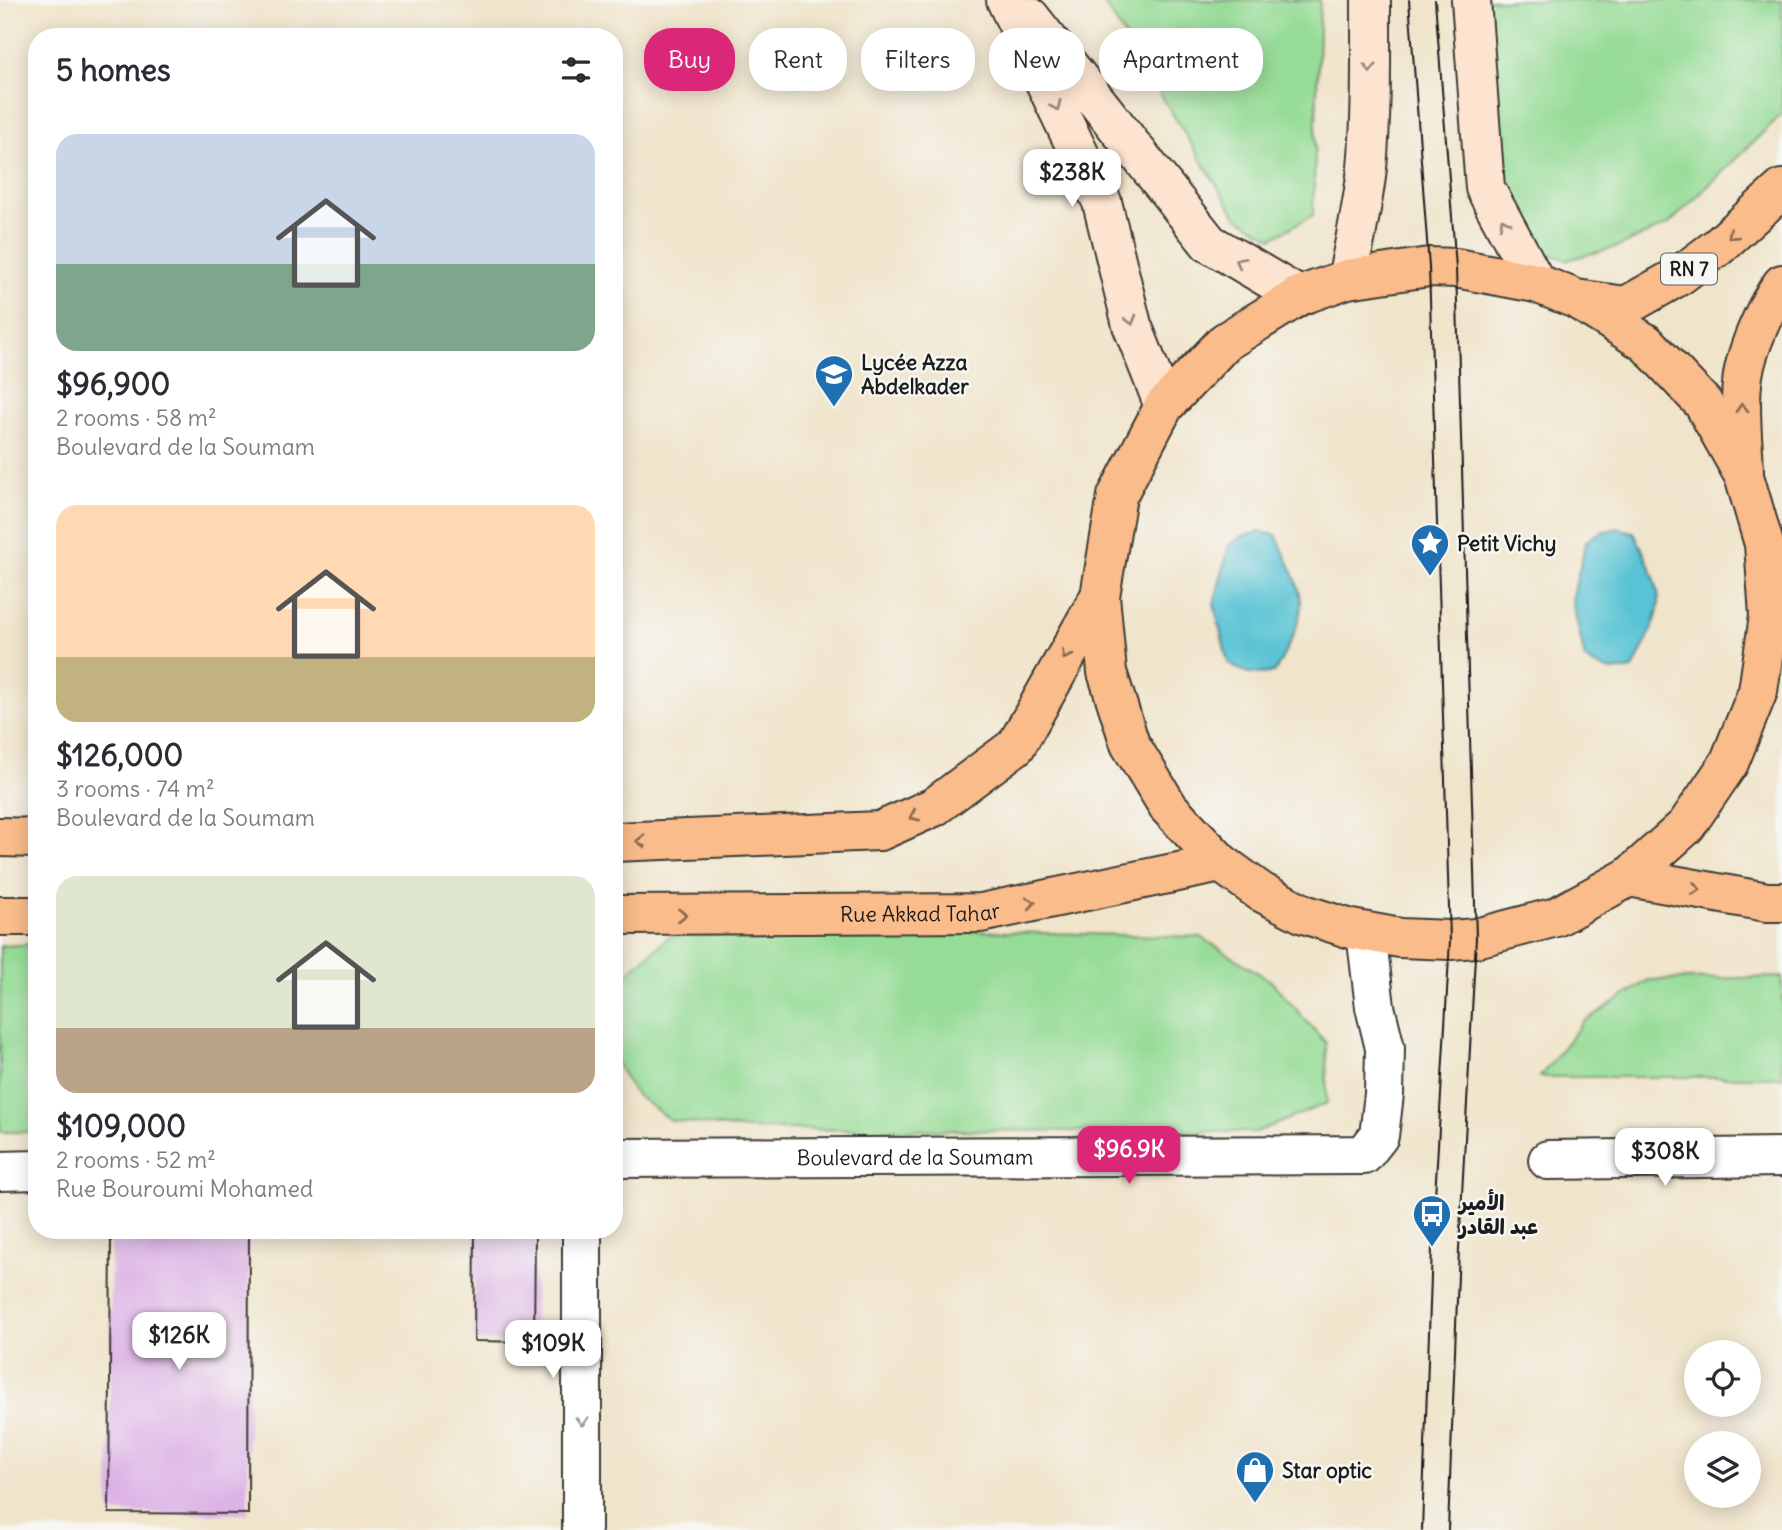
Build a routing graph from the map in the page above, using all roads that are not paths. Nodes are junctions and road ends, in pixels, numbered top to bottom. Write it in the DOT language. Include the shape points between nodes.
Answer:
graph roads {
  1 [pos="1006,0"];
  2 [pos="1017,0"];
  3 [pos="1371,0"];
  4 [pos="1471,0"];
  5 [pos="1782,189"];
  6 [pos="1347,279"];
  7 [pos="1536,283"];
  8 [pos="1782,284"];
  9 [pos="1299,296"];
  10 [pos="1576,299"];
  11 [pos="1164,406"];
  12 [pos="1744,476"];
  13 [pos="1100,596"];
  14 [pos="1769,616"];
  15 [pos="1782,656"];
  16 [pos="0,837"];
  17 [pos="28,838"];
  18 [pos="623,842"];
  19 [pos="1221,863"];
  20 [pos="1629,877"];
  21 [pos="1782,902"];
  22 [pos="623,915"];
  23 [pos="0,916"];
  24 [pos="28,916"];
  25 [pos="1366,932"];
  26 [pos="1782,1157"];
  27 [pos="623,1158"];
  28 [pos="1548,1160"];
  29 [pos="28,1170"];
  30 [pos="0,1171"];
  31 [pos="582,1239"];
  32 [pos="582,1530"];
  1 -- 11 [label="main road, one-way" via="1102,202 1132,325"];
  9 -- 2 [label="main road, one-way" via="1209,243"];
  3 -- 6 [label="main road, one-way" via="1367,166"];
  7 -- 4 [label="main road, one-way" via="1485,188"];
  5 -- 10 [label="main road, RN 7, one-way" via="1719,246 1679,276 1626,306"];
  6 -- 7 [label="main road" via="1429,267"];
  6 -- 9 [label="main road"];
  7 -- 10 [label="main road"];
  12 -- 8 [label="main road, one-way" via="1741,382 1754,340"];
  9 -- 11 [label="main road" via="1225,342"];
  10 -- 12 [label="main road" via="1646,343 1675,373 1703,403"];
  11 -- 13 [label="main road" via="1117,496"];
  12 -- 14 [label="main road" via="1764,544"];
  13 -- 18 [label="main road, one-way" via="1016,746 934,807 880,831"];
  13 -- 19 [label="main road" via="1107,671 1130,744 1169,808"];
  14 -- 15 [label="main road"];
  14 -- 20 [label="main road" via="1758,691 1729,763 1686,825"];
  16 -- 17 [label="main road"];
  22 -- 19 [label="main road, Rue Akkad Tahar, one-way" via="981,913"];
  19 -- 25 [label="main road" via="1304,914"];
  20 -- 21 [label="main road, one-way"];
  20 -- 25 [label="main road" via="1556,917 1476,937 1400,938"];
  23 -- 24 [label="main road"];
  25 -- 27 [label="street, Boulevard de la Soumam" via="1385,1048 1379,1136 1364,1154"];
  26 -- 28 [label="street"];
  29 -- 30 [label="street"];
  31 -- 32 [label="street, one-way"];
}
